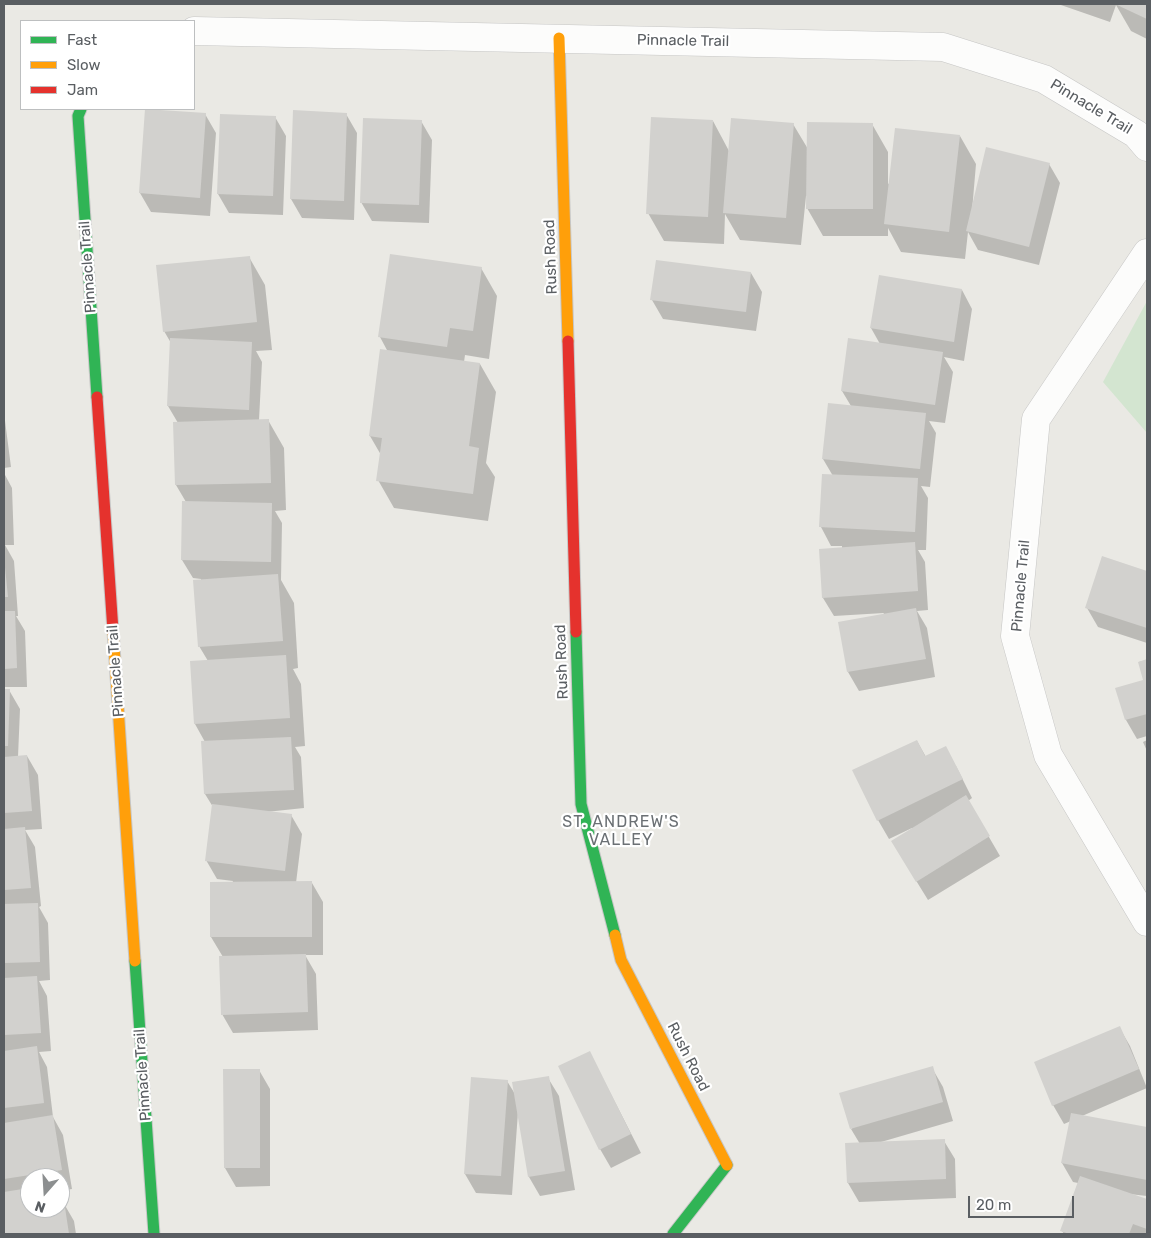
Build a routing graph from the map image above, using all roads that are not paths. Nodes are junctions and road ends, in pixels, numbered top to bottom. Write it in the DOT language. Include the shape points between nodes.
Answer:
graph roads {
  1 [pos="195,31"];
  2 [pos="559,38"];
  3 [pos="81,110"];
  4 [pos="1147,147"];
  5 [pos="1147,253"];
  6 [pos="1147,922"];
  7 [pos="154,1234"];
  8 [pos="672,1234"];
  1 -- 2 [label="street, Pinnacle Trail"];
  2 -- 4 [label="street, Pinnacle Trail" via="943,46 1044,79 1136,134"];
  2 -- 8 [label="street, Rush Road" via="581,804 621,960 728,1167"];
  3 -- 7 [label="street, Pinnacle Trail" via="78,116"];
  5 -- 6 [label="street, Pinnacle Trail" via="1036,419 1015,636 1048,755"];
}
